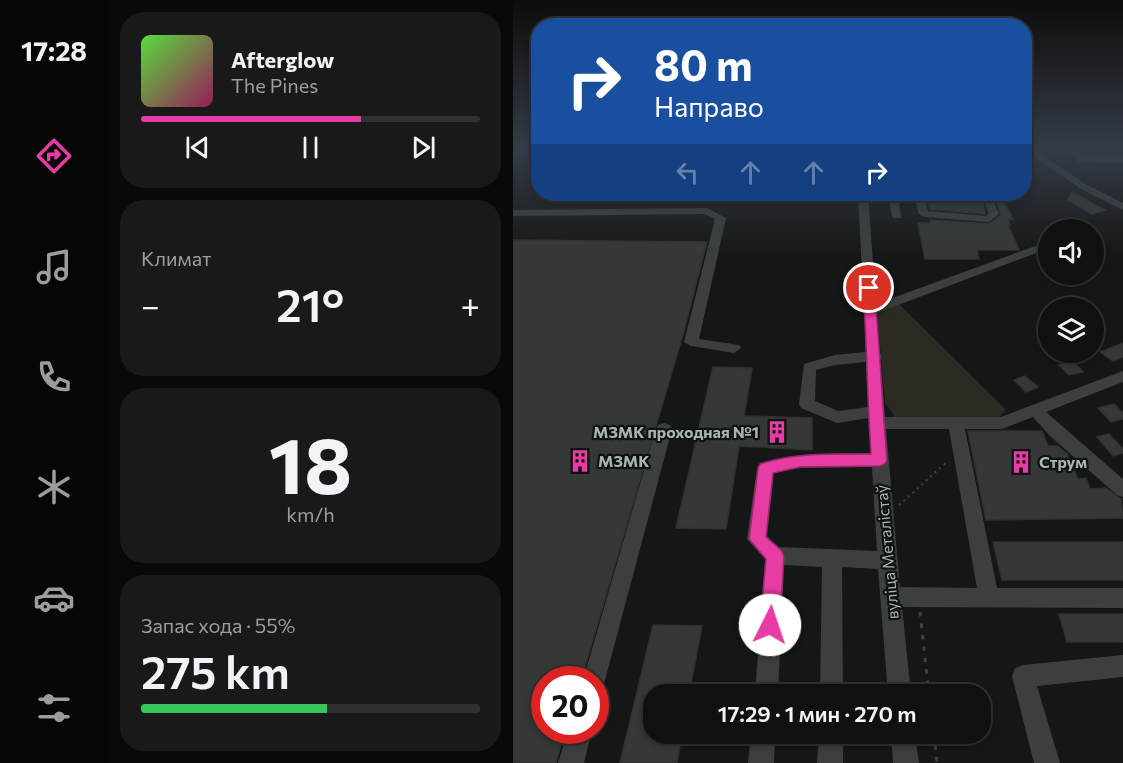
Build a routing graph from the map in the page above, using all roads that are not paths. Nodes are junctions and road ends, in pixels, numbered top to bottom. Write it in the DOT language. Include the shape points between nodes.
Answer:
graph roads {
  1 [pos="1080,186"];
  2 [pos="863,201"];
  3 [pos="894,201"];
  4 [pos="920,201"];
  5 [pos="990,204"];
  6 [pos="1123,207"];
  7 [pos="513,213"];
  8 [pos="897,216"];
  9 [pos="1038,249"];
  10 [pos="1038,258"];
  11 [pos="1000,263"];
  12 [pos="870,311"];
  13 [pos="734,348"];
  14 [pos="875,356"];
  15 [pos="1123,376"];
  16 [pos="1035,410"];
  17 [pos="876,418"];
  18 [pos="956,423"];
  19 [pos="664,429"];
  20 [pos="880,460"];
  21 [pos="1123,490"];
  22 [pos="775,556"];
  23 [pos="832,559"];
  24 [pos="886,560"];
  25 [pos="898,597"];
  26 [pos="989,598"];
  27 [pos="1123,598"];
  28 [pos="598,666"];
  29 [pos="1123,666"];
  30 [pos="766,684"];
  31 [pos="831,684"];
  32 [pos="899,684"];
  33 [pos="576,744"];
  34 [pos="762,744"];
  35 [pos="831,744"];
  36 [pos="904,744"];
  37 [pos="571,763"];
  38 [pos="761,763"];
  39 [pos="830,763"];
  40 [pos="906,763"];
  41 [pos="1047,763"];
  1 -- 6 [label="street"];
  2 -- 12 [label="street, вуліца Металістаў"];
  3 -- 8 [label="street"];
  4 -- 5 [label="street" via="924,214 989,219 994,213"];
  7 -- 13 [label="street" via="707,211 721,218 691,342"];
  9 -- 11 [label="street"];
  10 -- 11 [label="street"];
  11 -- 12 [label="street"];
  12 -- 14 [label="street, вуліца Металістаў"];
  14 -- 17 [label="street, вуліца Металістаў"];
  14 -- 17 [label="street" via="809,367 807,404 837,417"];
  15 -- 16 [label="street"];
  16 -- 18 [label="street" via="1002,423"];
  16 -- 21 [label="street"];
  17 -- 18 [label="street"];
  17 -- 20 [label="street, вуліца Металістаў"];
  18 -- 26 [label="street"];
  19 -- 28 [label="street"];
  20 -- 22 [label="street" via="800,461 766,468 757,539"];
  20 -- 24 [label="street, вуліца Металістаў"];
  22 -- 23 [label="street"];
  22 -- 30 [label="street"];
  23 -- 24 [label="street"];
  23 -- 31 [label="street"];
  24 -- 25 [label="street, вуліца Металістаў"];
  25 -- 26 [label="street"];
  25 -- 32 [label="street, вуліца Металістаў"];
  26 -- 27 [label="street"];
  29 -- 41 [label="street" via="1023,676"];
  33 -- 37 [label="street"];
  34 -- 38 [label="street"];
  35 -- 39 [label="street"];
  36 -- 40 [label="street"];
}
